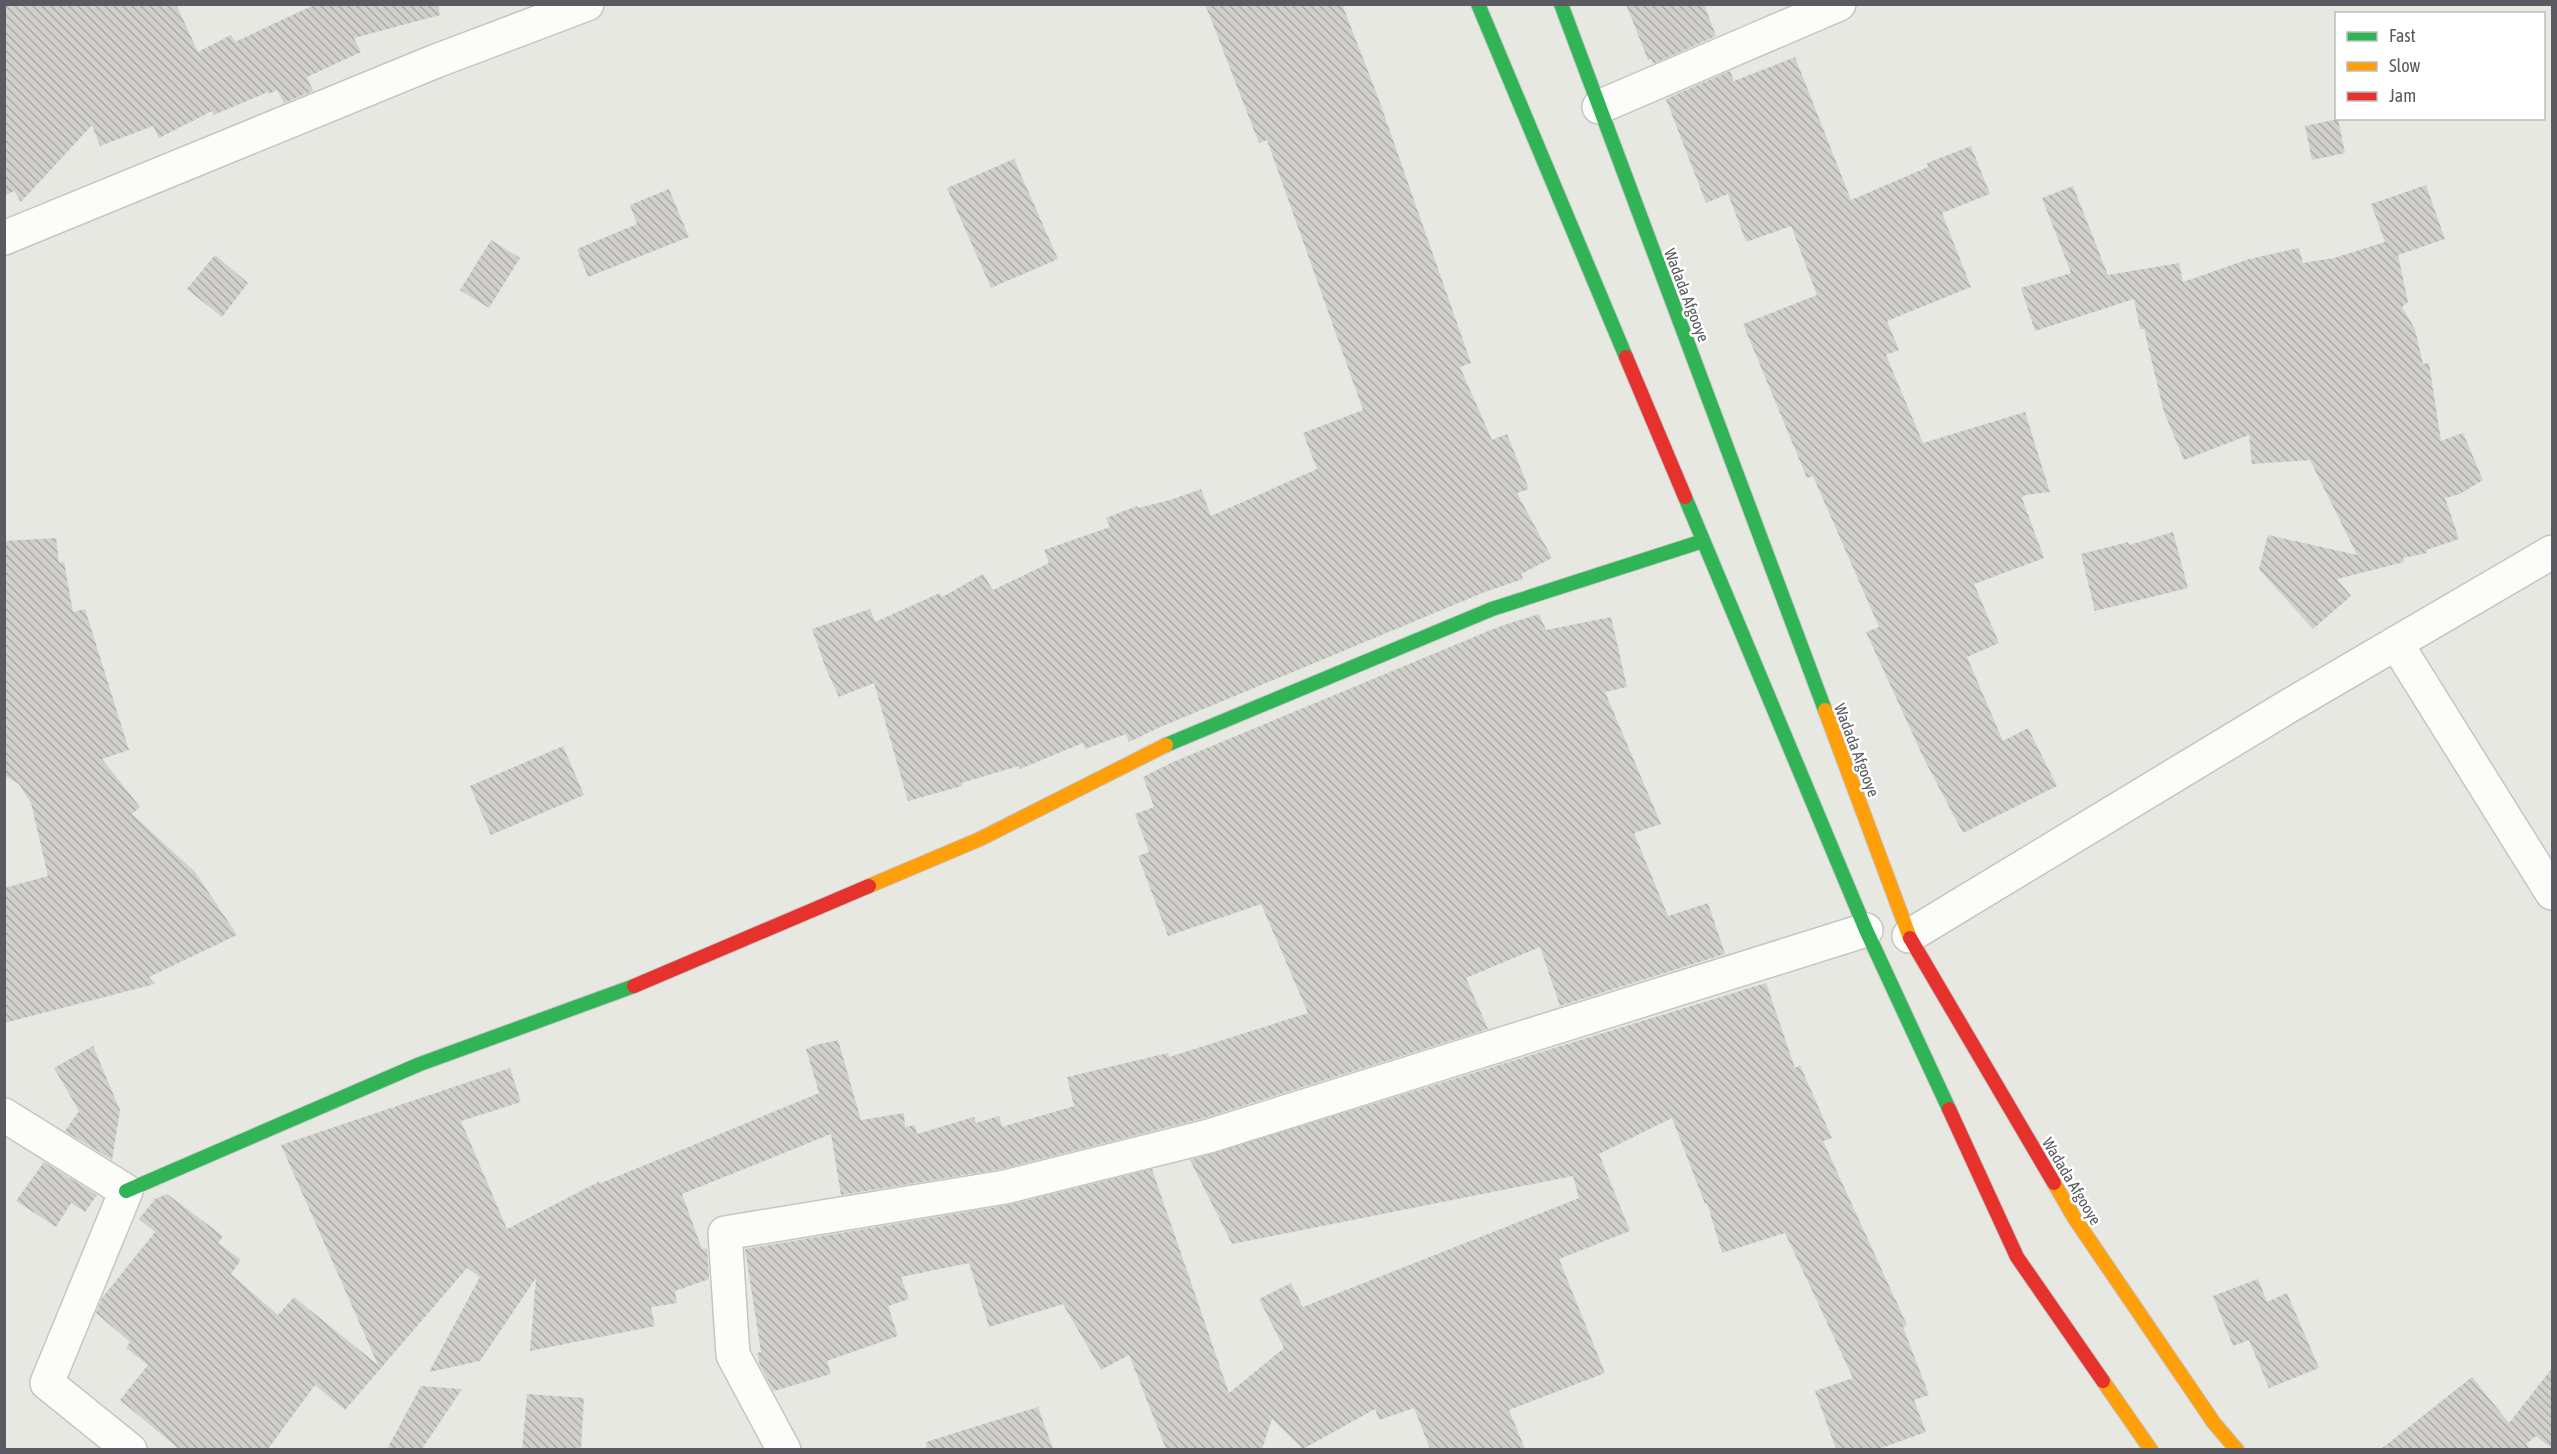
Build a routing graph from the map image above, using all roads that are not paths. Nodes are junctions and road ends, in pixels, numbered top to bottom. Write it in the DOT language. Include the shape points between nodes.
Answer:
graph roads {
  1 [pos="586,4"];
  2 [pos="1478,4"];
  3 [pos="1561,4"];
  4 [pos="1839,4"];
  5 [pos="1599,107"];
  6 [pos="4,238"];
  7 [pos="1702,541"];
  8 [pos="2553,552"];
  9 [pos="2396,643"];
  10 [pos="2552,894"];
  11 [pos="1866,930"];
  12 [pos="1909,936"];
  13 [pos="4,1115"];
  14 [pos="126,1191"];
  15 [pos="130,1449"];
  16 [pos="784,1449"];
  17 [pos="2151,1449"];
  18 [pos="2237,1449"];
  1 -- 6 [label="street" via="436,61"];
  2 -- 7 [label="main road"];
  3 -- 5 [label="main road, Wadada Afgooye"];
  4 -- 5 [label="street"];
  5 -- 12 [label="main road, Wadada Afgooye"];
  7 -- 11 [label="main road"];
  7 -- 14 [label="main road" via="1492,609 1429,634 1165,745 969,844 605,998 420,1064"];
  8 -- 9 [label="street"];
  9 -- 10 [label="street"];
  9 -- 12 [label="street"];
  11 -- 16 [label="street" via="1209,1136 1005,1187 725,1233 733,1355"];
  11 -- 17 [label="main road" via="2017,1257"];
  12 -- 18 [label="main road, Wadada Afgooye" via="2075,1219 2214,1423"];
  13 -- 14 [label="street"];
  14 -- 15 [label="street" via="47,1383"];
}
